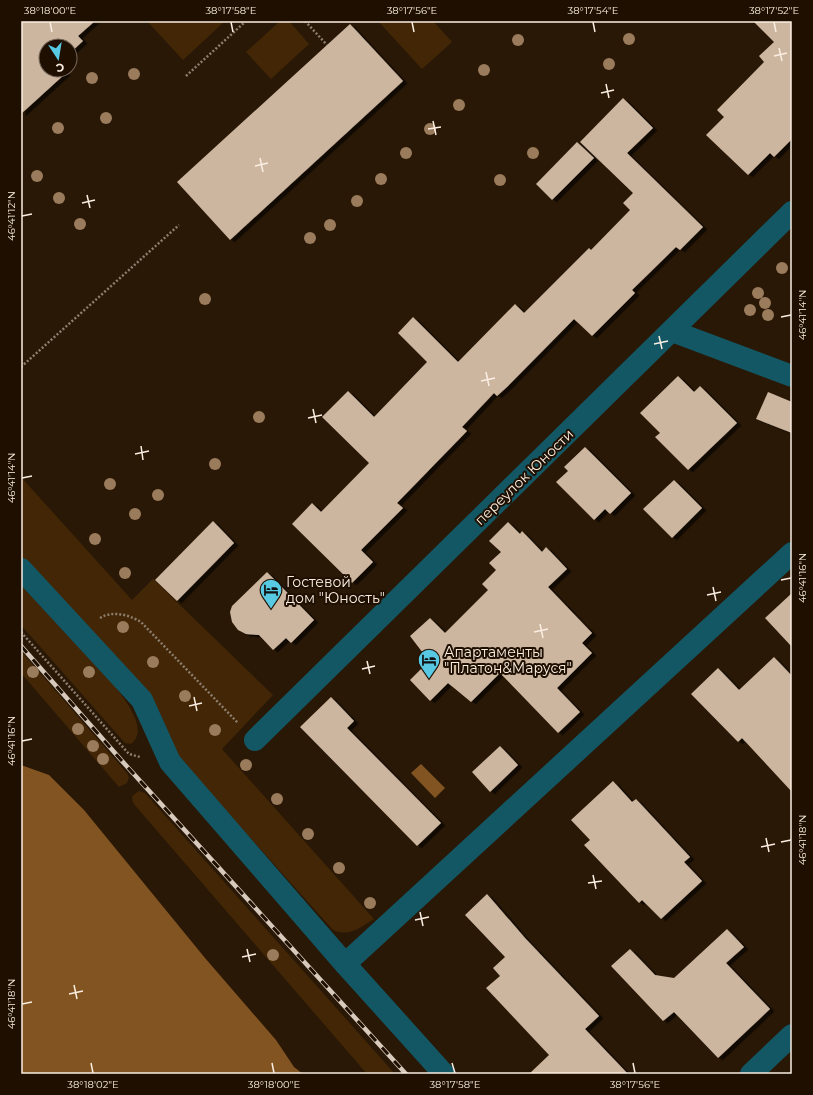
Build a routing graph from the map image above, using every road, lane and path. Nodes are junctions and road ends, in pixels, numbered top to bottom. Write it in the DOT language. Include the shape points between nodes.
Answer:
graph roads {
  1 [pos="246,21"];
  2 [pos="305,21"];
  3 [pos="327,45"];
  4 [pos="186,76"];
  5 [pos="792,212"];
  6 [pos="179,225"];
  7 [pos="672,331"];
  8 [pos="21,366"];
  9 [pos="792,376"];
  10 [pos="792,553"];
  11 [pos="21,569"];
  12 [pos="21,632"];
  13 [pos="81,633"];
  14 [pos="254,740"];
  15 [pos="143,758"];
  16 [pos="345,964"];
  17 [pos="792,1035"];
  18 [pos="444,1074"];
  19 [pos="751,1074"];
  1 -- 4 [label="path"];
  2 -- 3 [label="path"];
  5 -- 7 [label="street, переулок Юности"];
  6 -- 8 [label="path"];
  7 -- 9 [label="street"];
  7 -- 14 [label="street, переулок Юности"];
  10 -- 16 [label="street"];
  11 -- 13 [label="street"];
  12 -- 15 [label="path" via="129,754"];
  13 -- 14 [label="path" via="104,616 112,614 128,616 141,622"];
  13 -- 16 [label="street" via="142,700 170,762"];
  16 -- 18 [label="street"];
  17 -- 19 [label="street"];
}
